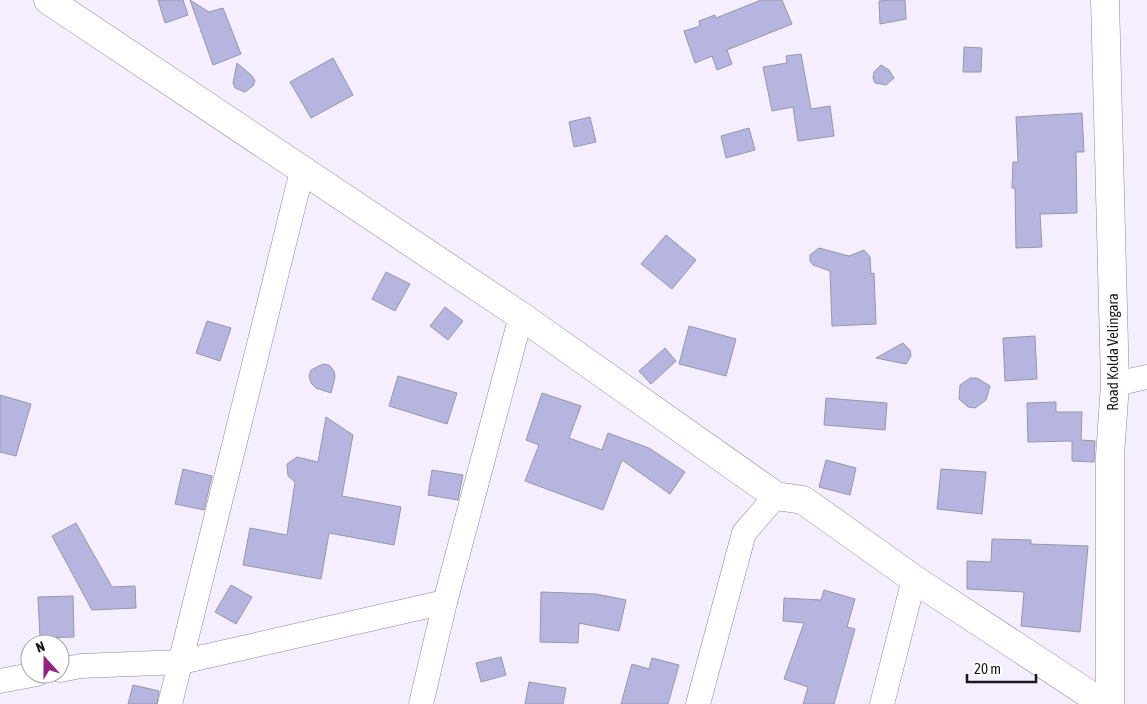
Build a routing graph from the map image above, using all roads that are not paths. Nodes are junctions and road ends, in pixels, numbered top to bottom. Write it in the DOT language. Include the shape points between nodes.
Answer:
graph roads {
  1 [pos="48,0"];
  2 [pos="1105,0"];
  3 [pos="302,171"];
  4 [pos="521,316"];
  5 [pos="1147,376"];
  6 [pos="1115,384"];
  7 [pos="776,496"];
  8 [pos="914,579"];
  9 [pos="445,602"];
  10 [pos="181,662"];
  11 [pos="70,668"];
  12 [pos="20,677"];
  13 [pos="0,681"];
  14 [pos="170,704"];
  15 [pos="421,704"];
  16 [pos="698,704"];
  17 [pos="882,704"];
  18 [pos="1104,704"];
  19 [pos="1110,704"];
  1 -- 3 [label="main road"];
  2 -- 6 [label="main road, Road Kolda Velingara"];
  3 -- 4 [label="main road"];
  3 -- 10 [label="street"];
  4 -- 7 [label="main road"];
  4 -- 9 [label="street"];
  5 -- 6 [label="street"];
  6 -- 19 [label="main road, Road Kolda Velingara" via="1110,456"];
  7 -- 8 [label="main road" via="803,500"];
  7 -- 16 [label="street" via="744,533"];
  8 -- 17 [label="street"];
  8 -- 18 [label="main road"];
  9 -- 10 [label="street"];
  9 -- 15 [label="street"];
  10 -- 11 [label="street"];
  10 -- 14 [label="street"];
  12 -- 13 [label="street"];
}
